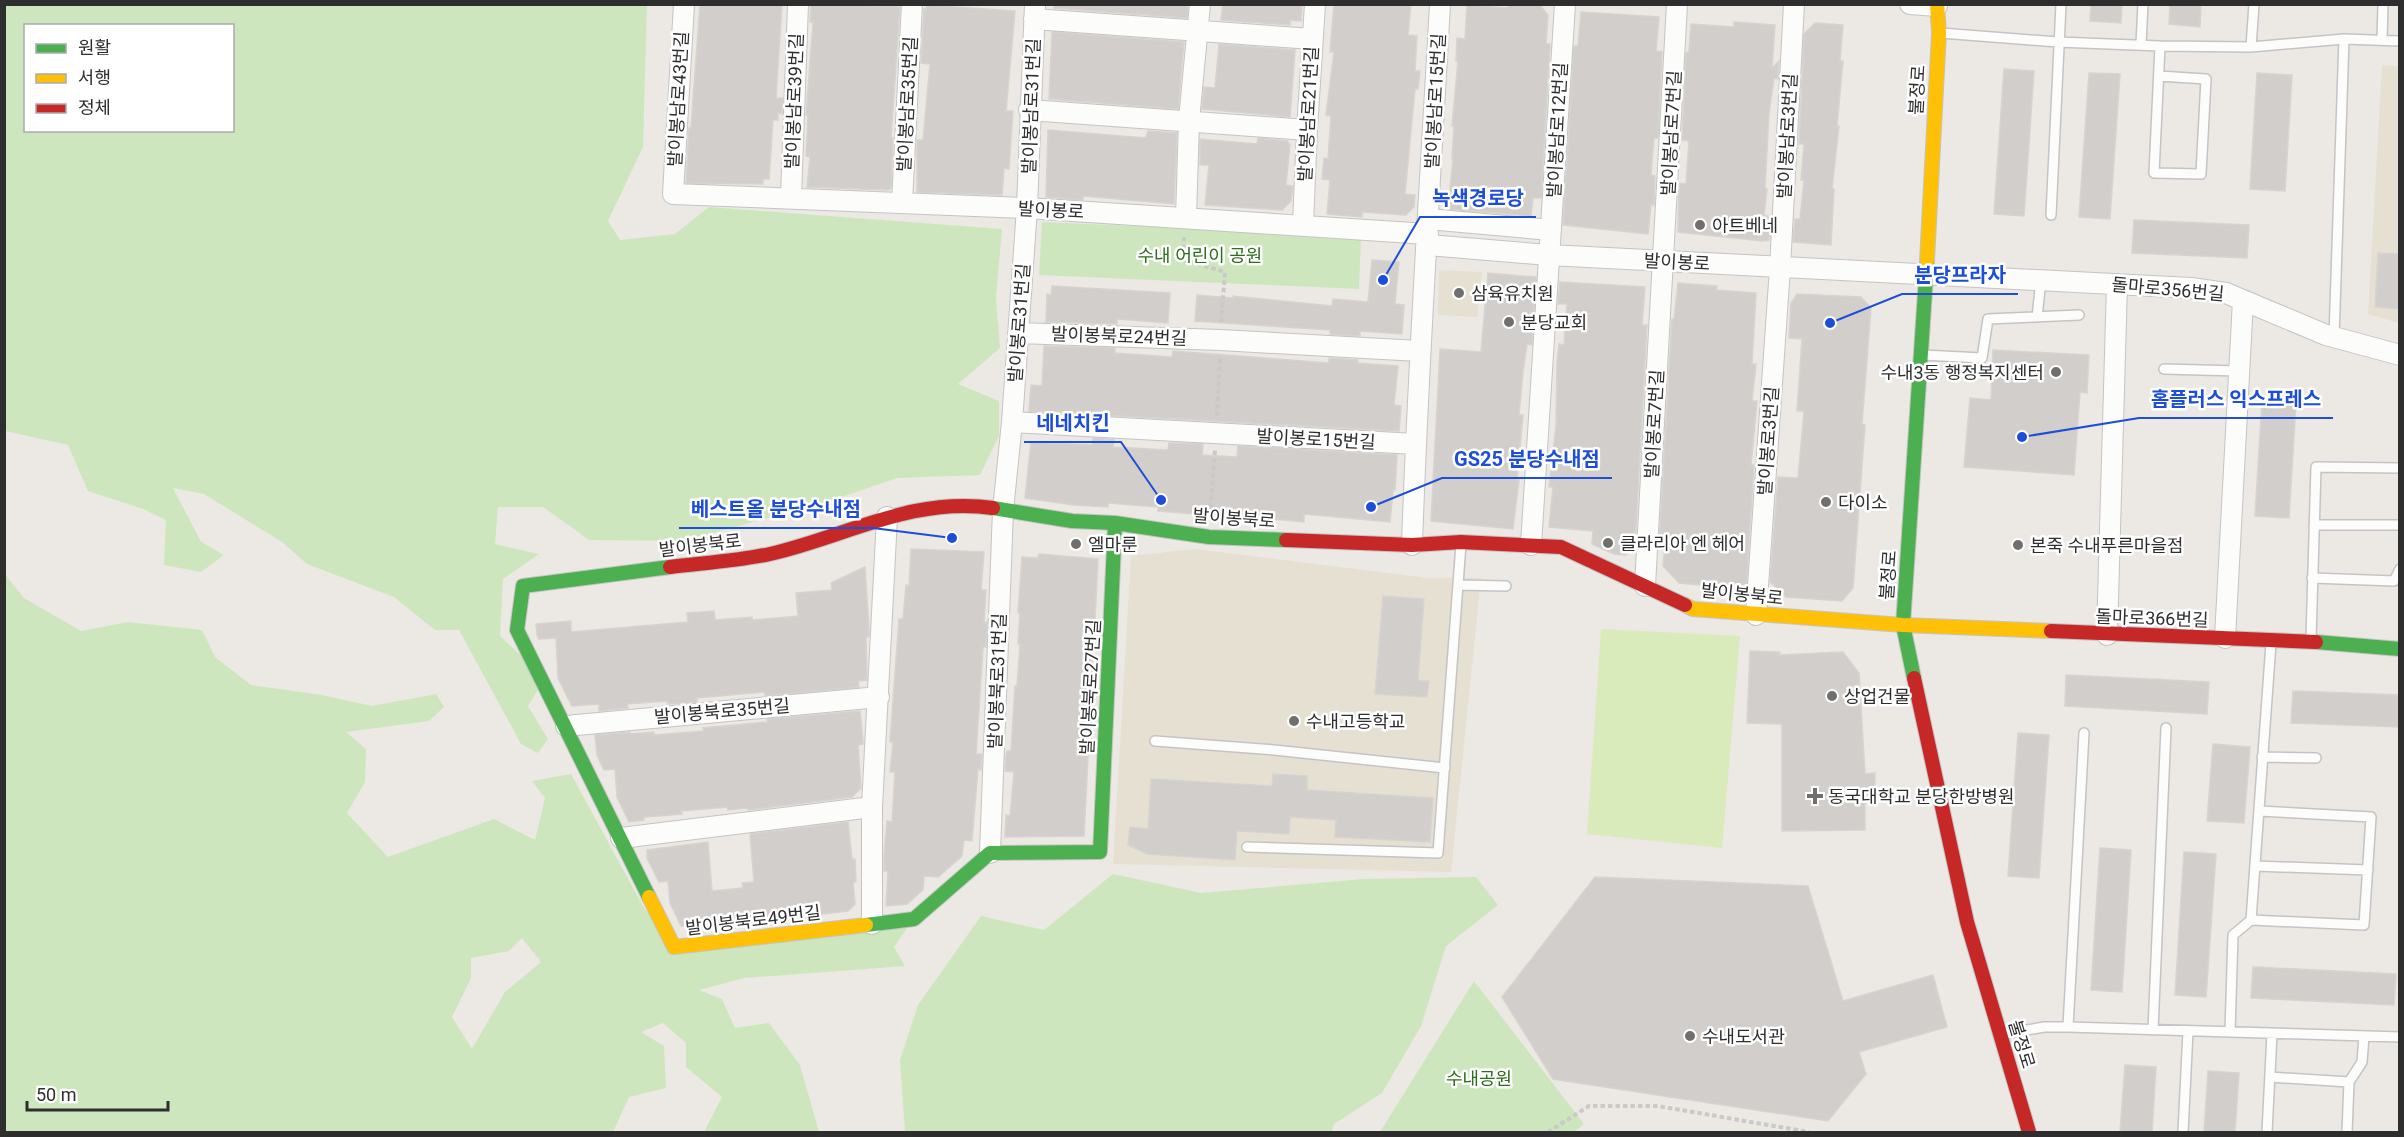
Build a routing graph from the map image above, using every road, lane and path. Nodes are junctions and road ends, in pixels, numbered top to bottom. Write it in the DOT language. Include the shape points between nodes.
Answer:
graph roads {
  1 [pos="684,4"];
  2 [pos="798,4"];
  3 [pos="912,4"];
  4 [pos="1200,4"];
  5 [pos="1315,4"];
  6 [pos="1440,4"];
  7 [pos="1565,4"];
  8 [pos="1677,4"];
  9 [pos="1794,4"];
  10 [pos="1910,4"];
  11 [pos="2061,4"];
  12 [pos="2143,4"];
  13 [pos="2254,4"];
  14 [pos="2383,4"];
  15 [pos="1937,5"];
  16 [pos="1034,12"];
  17 [pos="1199,30"];
  18 [pos="1939,33"];
  19 [pos="1312,39"];
  20 [pos="2344,39"];
  21 [pos="2382,40"];
  22 [pos="2400,41"];
  23 [pos="2058,42"];
  24 [pos="2141,44"];
  25 [pos="2160,46"];
  26 [pos="2251,47"];
  27 [pos="2159,76"];
  28 [pos="1029,110"];
  29 [pos="1189,120"];
  30 [pos="1307,130"];
  31 [pos="673,194"];
  32 [pos="791,197"];
  33 [pos="902,203"];
  34 [pos="1027,208"];
  35 [pos="2051,215"];
  36 [pos="1186,218"];
  37 [pos="1304,224"];
  38 [pos="1551,230"];
  39 [pos="1428,233"];
  40 [pos="1550,255"];
  41 [pos="1663,261"];
  42 [pos="1780,267"];
  43 [pos="1926,274"];
  44 [pos="2041,280"];
  45 [pos="2117,284"];
  46 [pos="2243,300"];
  47 [pos="2079,315"];
  48 [pos="2037,317"];
  49 [pos="1018,333"];
  50 [pos="2334,337"];
  51 [pos="1220,340"];
  52 [pos="1419,351"];
  53 [pos="1920,354"];
  54 [pos="2400,355"];
  55 [pos="2164,369"];
  56 [pos="2238,371"];
  57 [pos="1012,422"];
  58 [pos="1416,444"];
  59 [pos="2400,468"];
  60 [pos="1003,510"];
  61 [pos="887,516"];
  62 [pos="1115,523"];
  63 [pos="2314,525"];
  64 [pos="2400,525"];
  65 [pos="1461,542"];
  66 [pos="1412,545"];
  67 [pos="1531,545"];
  68 [pos="2400,569"];
  69 [pos="2312,578"];
  70 [pos="1458,585"];
  71 [pos="523,586"];
  72 [pos="1506,586"];
  73 [pos="1645,586"];
  74 [pos="1756,615"];
  75 [pos="1903,625"];
  76 [pos="2107,635"];
  77 [pos="2225,638"];
  78 [pos="2271,641"];
  79 [pos="2311,642"];
  80 [pos="2400,649"];
  81 [pos="879,697"];
  82 [pos="566,726"];
  83 [pos="2166,728"];
  84 [pos="2084,733"];
  85 [pos="1155,741"];
  86 [pos="2262,757"];
  87 [pos="2316,758"];
  88 [pos="1445,768"];
  89 [pos="872,807"];
  90 [pos="2259,811"];
  91 [pos="621,838"];
  92 [pos="1247,847"];
  93 [pos="990,853"];
  94 [pos="2255,866"];
  95 [pos="2368,870"];
  96 [pos="2251,920"];
  97 [pos="872,924"];
  98 [pos="2068,1027"];
  99 [pos="2153,1030"];
  100 [pos="2188,1031"];
  101 [pos="2230,1032"];
  102 [pos="2000,1034"];
  103 [pos="2272,1034"];
  104 [pos="2364,1036"];
  105 [pos="2400,1037"];
  106 [pos="2270,1077"];
  107 [pos="2349,1082"];
  108 [pos="1548,1132"];
  109 [pos="1809,1132"];
  110 [pos="2029,1132"];
  111 [pos="2183,1132"];
  112 [pos="2267,1132"];
  113 [pos="2347,1132"];
  1 -- 31 [label="street, 발이봉남로43번길"];
  2 -- 32 [label="street, 발이봉남로39번길"];
  3 -- 33 [label="street, 발이봉남로35번길"];
  4 -- 17 [label="street"];
  5 -- 19 [label="street, 발이봉남로21번길"];
  6 -- 39 [label="street, 발이봉남로15번길"];
  7 -- 38 [label="street, 발이봉남로12번길"];
  8 -- 41 [label="street, 발이봉남로7번길"];
  9 -- 42 [label="street, 발이봉남로3번길"];
  10 -- 15 [label="street"];
  11 -- 23 [label="lane"];
  12 -- 24 [label="lane"];
  13 -- 26 [label="lane"];
  14 -- 21 [label="lane"];
  15 -- 18 [label="street, 불정로"];
  16 -- 17 [label="street"];
  16 -- 28 [label="street, 발이봉남로31번길"];
  17 -- 19 [label="street"];
  17 -- 29 [label="street"];
  18 -- 23 [label="lane"];
  18 -- 43 [label="street, 불정로"];
  19 -- 30 [label="street, 발이봉남로21번길"];
  20 -- 21 [label="lane"];
  20 -- 26 [label="lane"];
  20 -- 50 [label="lane"];
  21 -- 22 [label="lane"];
  23 -- 24 [label="lane"];
  23 -- 35 [label="lane"];
  24 -- 25 [label="lane"];
  25 -- 26 [label="lane"];
  25 -- 27 [label="lane"];
  27 -- 27 [label="lane" via="2154,173 2201,174 2206,79"];
  28 -- 29 [label="street"];
  28 -- 34 [label="street, 발이봉남로31번길"];
  29 -- 30 [label="street"];
  29 -- 36 [label="street"];
  30 -- 37 [label="street, 발이봉남로21번길"];
  31 -- 32 [label="street, 발이봉로"];
  32 -- 33 [label="street, 발이봉로"];
  33 -- 34 [label="street, 발이봉로"];
  34 -- 36 [label="street, 발이봉로"];
  34 -- 49 [label="street, 발이봉로31번길"];
  36 -- 37 [label="street, 발이봉로"];
  36 -- 51 [label="path" via="1183,260 1225,272"];
  37 -- 39 [label="street, 발이봉로"];
  38 -- 39 [label="street"];
  38 -- 40 [label="street, 발이봉남로12번길"];
  39 -- 40 [label="street, 발이봉로"];
  39 -- 52 [label="street"];
  40 -- 41 [label="street, 발이봉로"];
  40 -- 67 [label="street, 발이봉남로12번길"];
  41 -- 42 [label="street, 발이봉로"];
  41 -- 73 [label="street, 발이봉로7번길"];
  42 -- 43 [label="street, 발이봉로"];
  42 -- 74 [label="street, 발이봉로3번길"];
  43 -- 44 [label="street, 돌마로356번길"];
  43 -- 53 [label="street, 불정로"];
  44 -- 45 [label="street, 돌마로356번길"];
  44 -- 48 [label="lane"];
  45 -- 46 [label="street, 돌마로356번길" via="2191,288"];
  45 -- 76 [label="street"];
  46 -- 50 [label="street, 돌마로356번길"];
  46 -- 56 [label="street"];
  47 -- 48 [label="lane"];
  48 -- 53 [label="lane" via="1988,318 1982,358"];
  49 -- 51 [label="street, 발이봉북로24번길"];
  49 -- 57 [label="street, 발이봉로31번길"];
  50 -- 54 [label="street, 돌마로356번길"];
  51 -- 52 [label="street"];
  52 -- 58 [label="street"];
  53 -- 75 [label="street, 불정로"];
  55 -- 56 [label="lane"];
  56 -- 77 [label="street"];
  57 -- 58 [label="street, 발이봉로15번길"];
  57 -- 60 [label="street, 발이봉로31번길"];
  58 -- 66 [label="street"];
  59 -- 63 [label="lane" via="2316,467"];
  60 -- 61 [label="street, 발이봉북로" via="971,505"];
  60 -- 62 [label="street, 발이봉북로"];
  60 -- 93 [label="street, 발이봉북로31번길"];
  61 -- 71 [label="street, 발이봉북로" via="770,555"];
  61 -- 81 [label="street"];
  62 -- 66 [label="street, 발이봉북로" via="1209,537"];
  62 -- 93 [label="street, 발이봉북로27번길" via="1100,852"];
  63 -- 64 [label="lane"];
  63 -- 69 [label="lane"];
  65 -- 66 [label="street, 발이봉북로"];
  65 -- 67 [label="street, 발이봉북로"];
  65 -- 70 [label="lane"];
  67 -- 73 [label="street, 발이봉북로" via="1561,547"];
  68 -- 69 [label="lane" via="2394,580"];
  69 -- 79 [label="lane"];
  70 -- 72 [label="lane"];
  70 -- 88 [label="lane"];
  71 -- 82 [label="street, 발이봉북로49번길" via="517,630"];
  73 -- 74 [label="street, 발이봉북로" via="1693,609"];
  74 -- 75 [label="street, 발이봉북로"];
  75 -- 76 [label="street, 돌마로366번길"];
  75 -- 102 [label="street, 불정로" via="1966,922"];
  76 -- 77 [label="street, 돌마로366번길"];
  77 -- 78 [label="street, 돌마로366번길"];
  78 -- 79 [label="street, 돌마로366번길"];
  78 -- 86 [label="lane"];
  79 -- 80 [label="street, 돌마로366번길"];
  81 -- 82 [label="street, 발이봉북로35번길"];
  81 -- 89 [label="street"];
  82 -- 91 [label="street, 발이봉북로49번길"];
  83 -- 99 [label="lane"];
  84 -- 98 [label="lane"];
  85 -- 88 [label="lane"];
  86 -- 87 [label="lane"];
  86 -- 90 [label="lane"];
  88 -- 92 [label="lane" via="1438,853"];
  89 -- 91 [label="street"];
  89 -- 97 [label="street"];
  90 -- 94 [label="lane"];
  90 -- 95 [label="lane" via="2371,817"];
  91 -- 97 [label="street, 발이봉북로49번길" via="674,947"];
  93 -- 97 [label="street, 발이봉북로49번길" via="914,919"];
  94 -- 95 [label="lane"];
  94 -- 96 [label="lane"];
  95 -- 96 [label="lane" via="2364,925"];
  96 -- 101 [label="lane" via="2234,934"];
  98 -- 99 [label="lane"];
  98 -- 102 [label="lane"];
  99 -- 100 [label="lane"];
  100 -- 101 [label="lane"];
  100 -- 111 [label="lane"];
  101 -- 103 [label="lane"];
  102 -- 110 [label="street, 불정로"];
  103 -- 104 [label="lane"];
  103 -- 106 [label="lane"];
  104 -- 105 [label="lane"];
  104 -- 107 [label="lane" via="2362,1062"];
  106 -- 107 [label="lane"];
  106 -- 112 [label="lane"];
  107 -- 113 [label="lane"];
  108 -- 109 [label="path" via="1589,1106 1658,1106"];
}
